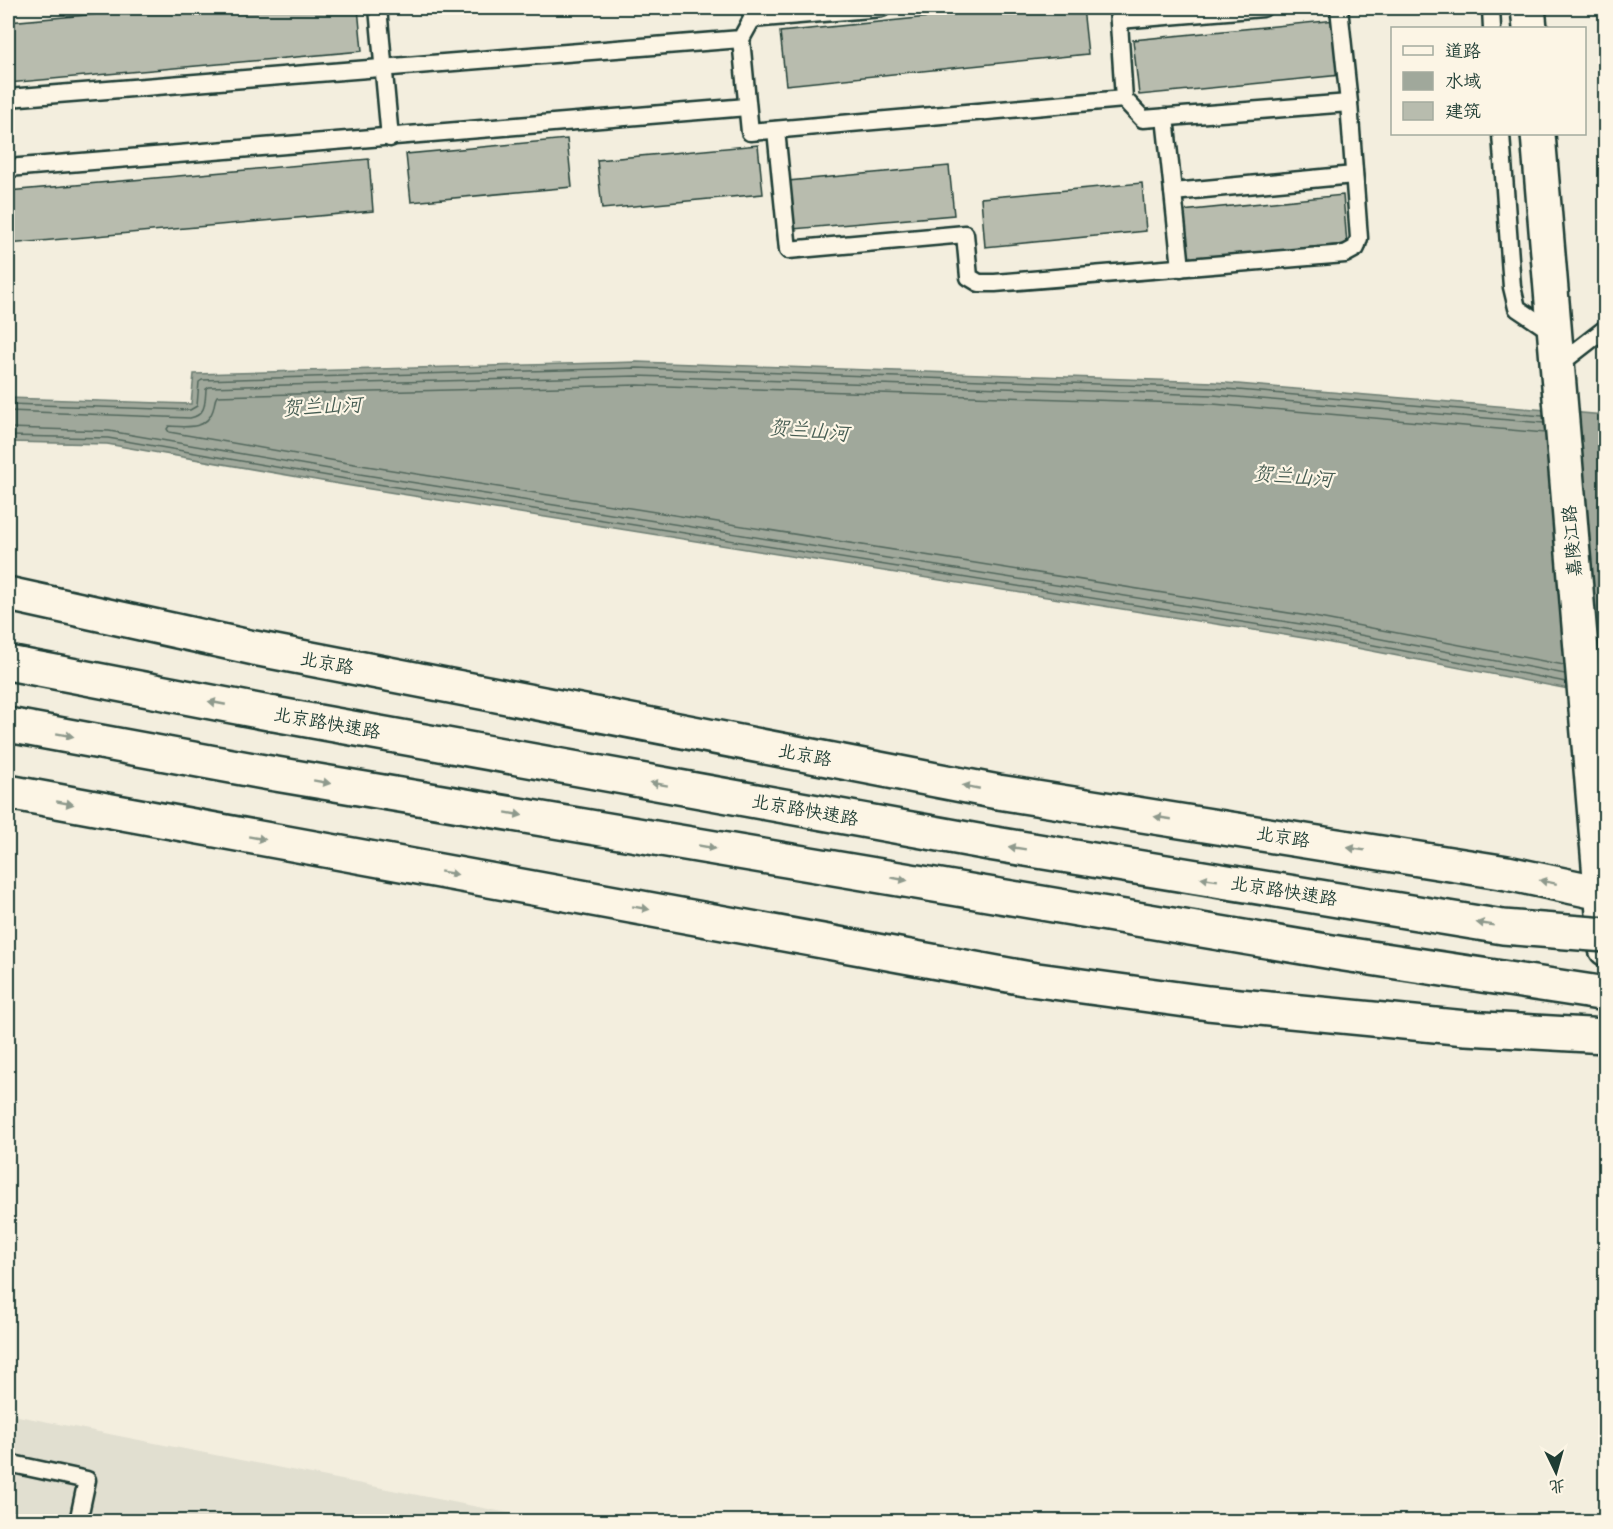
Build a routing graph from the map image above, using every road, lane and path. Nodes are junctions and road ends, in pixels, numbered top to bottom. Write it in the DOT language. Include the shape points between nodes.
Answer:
graph roads {
  1 [pos="378,8"];
  2 [pos="882,8"];
  3 [pos="1263,8"];
  4 [pos="1339,8"];
  5 [pos="1491,8"];
  6 [pos="1528,8"];
  7 [pos="751,13"];
  8 [pos="1118,14"];
  9 [pos="1492,27"];
  10 [pos="1530,27"];
  11 [pos="741,39"];
  12 [pos="384,68"];
  13 [pos="8,98"];
  14 [pos="1124,99"];
  15 [pos="1349,103"];
  16 [pos="747,107"];
  17 [pos="1165,117"];
  18 [pos="776,130"];
  19 [pos="1500,135"];
  20 [pos="1538,135"];
  21 [pos="390,138"];
  22 [pos="8,168"];
  23 [pos="1354,176"];
  24 [pos="1173,192"];
  25 [pos="1181,268"];
  26 [pos="1605,328"];
  27 [pos="1555,333"];
  28 [pos="1557,366"];
  29 [pos="8,594"];
  30 [pos="8,663"];
  31 [pos="8,725"];
  32 [pos="8,792"];
  33 [pos="1603,893"];
  34 [pos="1605,935"];
  35 [pos="1605,948"];
  36 [pos="1605,994"];
  37 [pos="1605,1036"];
  38 [pos="8,1463"];
  39 [pos="78,1521"];
  1 -- 12 [label="lane"];
  2 -- 7 [label="lane"];
  3 -- 8 [label="lane"];
  4 -- 15 [label="lane"];
  5 -- 9 [label="lane"];
  6 -- 10 [label="main road"];
  7 -- 11 [label="lane"];
  8 -- 14 [label="lane"];
  11 -- 12 [label="lane"];
  11 -- 16 [label="lane"];
  12 -- 13 [label="lane"];
  12 -- 21 [label="lane"];
  14 -- 17 [label="lane" via="1143,119"];
  14 -- 18 [label="lane"];
  15 -- 17 [label="lane"];
  15 -- 23 [label="lane"];
  16 -- 18 [label="lane" via="750,132"];
  16 -- 21 [label="lane"];
  17 -- 24 [label="lane"];
  18 -- 25 [label="lane" via="788,250 965,234 969,276 979,283"];
  19 -- 27 [label="lane" via="1517,308"];
  20 -- 27 [label="main road, 嘉陵江路"];
  21 -- 22 [label="lane"];
  23 -- 24 [label="lane"];
  23 -- 25 [label="lane" via="1359,238 1356,248 1345,254"];
  24 -- 25 [label="lane"];
  26 -- 28 [label="lane"];
  27 -- 28 [label="main road, 嘉陵江路"];
  28 -- 33 [label="main road, 嘉陵江路"];
  33 -- 29 [label="main road, 北京路, one-way" via="1507,873 998,792 254,648"];
  34 -- 30 [label="main road, 北京路快速路, one-way, bridge" via="1503,927 1000,845"];
  31 -- 36 [label="main road, one-way" via="264,772 1326,951"];
  32 -- 37 [label="main road, one-way" via="1030,979 1208,1003 1466,1028"];
  33 -- 35 [label="main road, 嘉陵江路"];
  38 -- 39 [label="lane" via="87,1480"];
}
